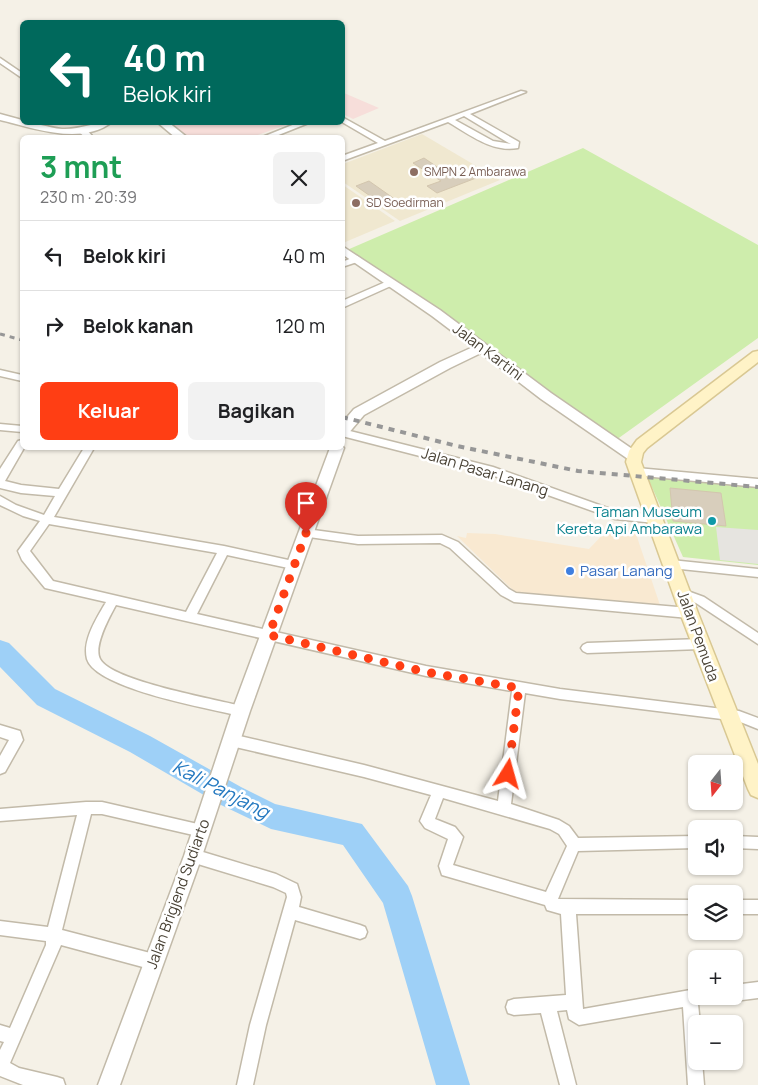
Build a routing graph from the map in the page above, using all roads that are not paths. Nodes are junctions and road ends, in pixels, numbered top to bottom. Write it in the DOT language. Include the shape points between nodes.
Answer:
graph roads {
  1 [pos="0,60"];
  2 [pos="20,75"];
  3 [pos="523,92"];
  4 [pos="463,113"];
  5 [pos="0,117"];
  6 [pos="448,118"];
  7 [pos="345,121"];
  8 [pos="20,122"];
  9 [pos="31,125"];
  10 [pos="98,125"];
  11 [pos="165,125"];
  12 [pos="300,125"];
  13 [pos="82,130"];
  14 [pos="88,135"];
  15 [pos="179,135"];
  16 [pos="271,135"];
  17 [pos="384,143"];
  18 [pos="345,157"];
  19 [pos="345,251"];
  20 [pos="356,259"];
  21 [pos="345,264"];
  22 [pos="390,283"];
  23 [pos="345,304"];
  24 [pos="481,348"];
  25 [pos="758,355"];
  26 [pos="0,373"];
  27 [pos="20,378"];
  28 [pos="0,427"];
  29 [pos="345,428"];
  30 [pos="20,430"];
  31 [pos="345,433"];
  32 [pos="20,446"];
  33 [pos="88,450"];
  34 [pos="336,450"];
  35 [pos="633,456"];
  36 [pos="639,477"];
  37 [pos="0,483"];
  38 [pos="758,483"];
  39 [pos="62,493"];
  40 [pos="0,500"];
  41 [pos="47,519"];
  42 [pos="655,520"];
  43 [pos="306,533"];
  44 [pos="224,550"];
  45 [pos="671,564"];
  46 [pos="293,565"];
  47 [pos="758,573"];
  48 [pos="682,593"];
  49 [pos="113,600"];
  50 [pos="689,613"];
  51 [pos="189,618"];
  52 [pos="269,635"];
  53 [pos="758,639"];
  54 [pos="701,644"];
  55 [pos="587,648"];
  56 [pos="519,688"];
  57 [pos="241,711"];
  58 [pos="728,715"];
  59 [pos="758,724"];
  60 [pos="0,731"];
  61 [pos="228,747"];
  62 [pos="0,768"];
  63 [pos="758,789"];
  64 [pos="438,791"];
  65 [pos="86,808"];
  66 [pos="504,808"];
  67 [pos="0,815"];
  68 [pos="202,831"];
  69 [pos="688,842"];
  70 [pos="743,842"];
  71 [pos="758,842"];
  72 [pos="574,845"];
  73 [pos="193,856"];
  74 [pos="550,900"];
  75 [pos="568,907"];
  76 [pos="688,907"];
  77 [pos="743,907"];
  78 [pos="758,907"];
  79 [pos="290,911"];
  80 [pos="0,928"];
  81 [pos="360,932"];
  82 [pos="53,935"];
  83 [pos="154,962"];
  84 [pos="758,990"];
  85 [pos="743,991"];
  86 [pos="688,998"];
  87 [pos="574,1002"];
  88 [pos="547,1004"];
  89 [pos="696,1005"];
  90 [pos="514,1007"];
  91 [pos="7,1035"];
  92 [pos="57,1085"];
  93 [pos="109,1085"];
  94 [pos="245,1085"];
  95 [pos="568,1085"];
  96 [pos="696,1085"];
  1 -- 2 [label="street"];
  3 -- 4 [label="street"];
  4 -- 6 [label="street"];
  4 -- 6 [label="street" via="515,146 499,146"];
  5 -- 8 [label="street"];
  6 -- 17 [label="street"];
  7 -- 17 [label="street"];
  9 -- 13 [label="street" via="54,131"];
  10 -- 13 [label="street"];
  11 -- 15 [label="street"];
  12 -- 16 [label="street"];
  13 -- 14 [label="street"];
  17 -- 18 [label="street"];
  19 -- 20 [label="street, Jalan Kartini"];
  20 -- 21 [label="street"];
  20 -- 22 [label="street, Jalan Kartini"];
  22 -- 23 [label="street"];
  22 -- 24 [label="street, Jalan Kartini"];
  24 -- 29 [label="street" via="359,412"];
  24 -- 35 [label="street, Jalan Kartini"];
  25 -- 35 [label="main road" via="642,444"];
  26 -- 27 [label="street"];
  28 -- 30 [label="street"];
  31 -- 42 [label="street, Jalan Pasar Lanang" via="489,470 615,515"];
  32 -- 37 [label="street"];
  33 -- 39 [label="street"];
  34 -- 43 [label="street, Jalan Brigjend Sudiarto"];
  35 -- 36 [label="main road, Jalan Pemuda"];
  36 -- 38 [label="street"];
  36 -- 42 [label="main road, Jalan Pemuda"];
  37 -- 39 [label="street" via="21,489"];
  39 -- 41 [label="street"];
  40 -- 41 [label="street"];
  41 -- 44 [label="street"];
  41 -- 49 [label="street" via="27,544 26,557 49,585"];
  42 -- 45 [label="main road, Jalan Pemuda"];
  43 -- 46 [label="street, Jalan Brigjend Sudiarto"];
  43 -- 50 [label="street" via="358,540 442,539 454,545 504,592 514,597"];
  44 -- 46 [label="street"];
  44 -- 51 [label="street"];
  45 -- 47 [label="street"];
  45 -- 48 [label="main road, Jalan Pemuda"];
  46 -- 52 [label="street, Jalan Brigjend Sudiarto"];
  48 -- 50 [label="main road, Jalan Pemuda"];
  48 -- 53 [label="street" via="700,600"];
  49 -- 51 [label="street"];
  49 -- 57 [label="street" via="97,629 94,663 135,685"];
  50 -- 54 [label="main road, Jalan Pemuda"];
  51 -- 52 [label="street"];
  52 -- 56 [label="street" via="426,672"];
  52 -- 57 [label="street, Jalan Brigjend Sudiarto"];
  54 -- 55 [label="street"];
  54 -- 58 [label="main road, Jalan Pemuda"];
  56 -- 58 [label="street"];
  56 -- 66 [label="street"];
  57 -- 61 [label="street, Jalan Brigjend Sudiarto"];
  58 -- 59 [label="street" via="748,718"];
  58 -- 63 [label="main road, Jalan Pemuda"];
  60 -- 62 [label="street" via="15,735 16,740"];
  61 -- 64 [label="street" via="364,771"];
  61 -- 68 [label="street, Jalan Brigjend Sudiarto"];
  64 -- 66 [label="street"];
  64 -- 74 [label="street" via="428,821 456,838 447,870"];
  65 -- 67 [label="street"];
  65 -- 68 [label="street" via="102,808"];
  65 -- 82 [label="street"];
  66 -- 72 [label="street" via="554,824 564,830"];
  68 -- 73 [label="street, Jalan Brigjend Sudiarto"];
  69 -- 72 [label="street"];
  70 -- 71 [label="street"];
  72 -- 74 [label="street"];
  73 -- 79 [label="street" via="286,884 294,897"];
  73 -- 83 [label="street, Jalan Brigjend Sudiarto"];
  74 -- 75 [label="street" via="552,905"];
  75 -- 76 [label="street"];
  75 -- 87 [label="street"];
  77 -- 78 [label="street"];
  79 -- 81 [label="street"];
  79 -- 94 [label="street"];
  80 -- 82 [label="street"];
  82 -- 83 [label="street"];
  82 -- 91 [label="street" via="54,945"];
  83 -- 93 [label="street, Jalan Brigjend Sudiarto"];
  84 -- 85 [label="street"];
  86 -- 87 [label="street" via="579,1017 575,1013"];
  87 -- 88 [label="street"];
  88 -- 90 [label="street"];
  88 -- 95 [label="street"];
  89 -- 96 [label="street"];
  91 -- 92 [label="street" via="4,1070"];
}
